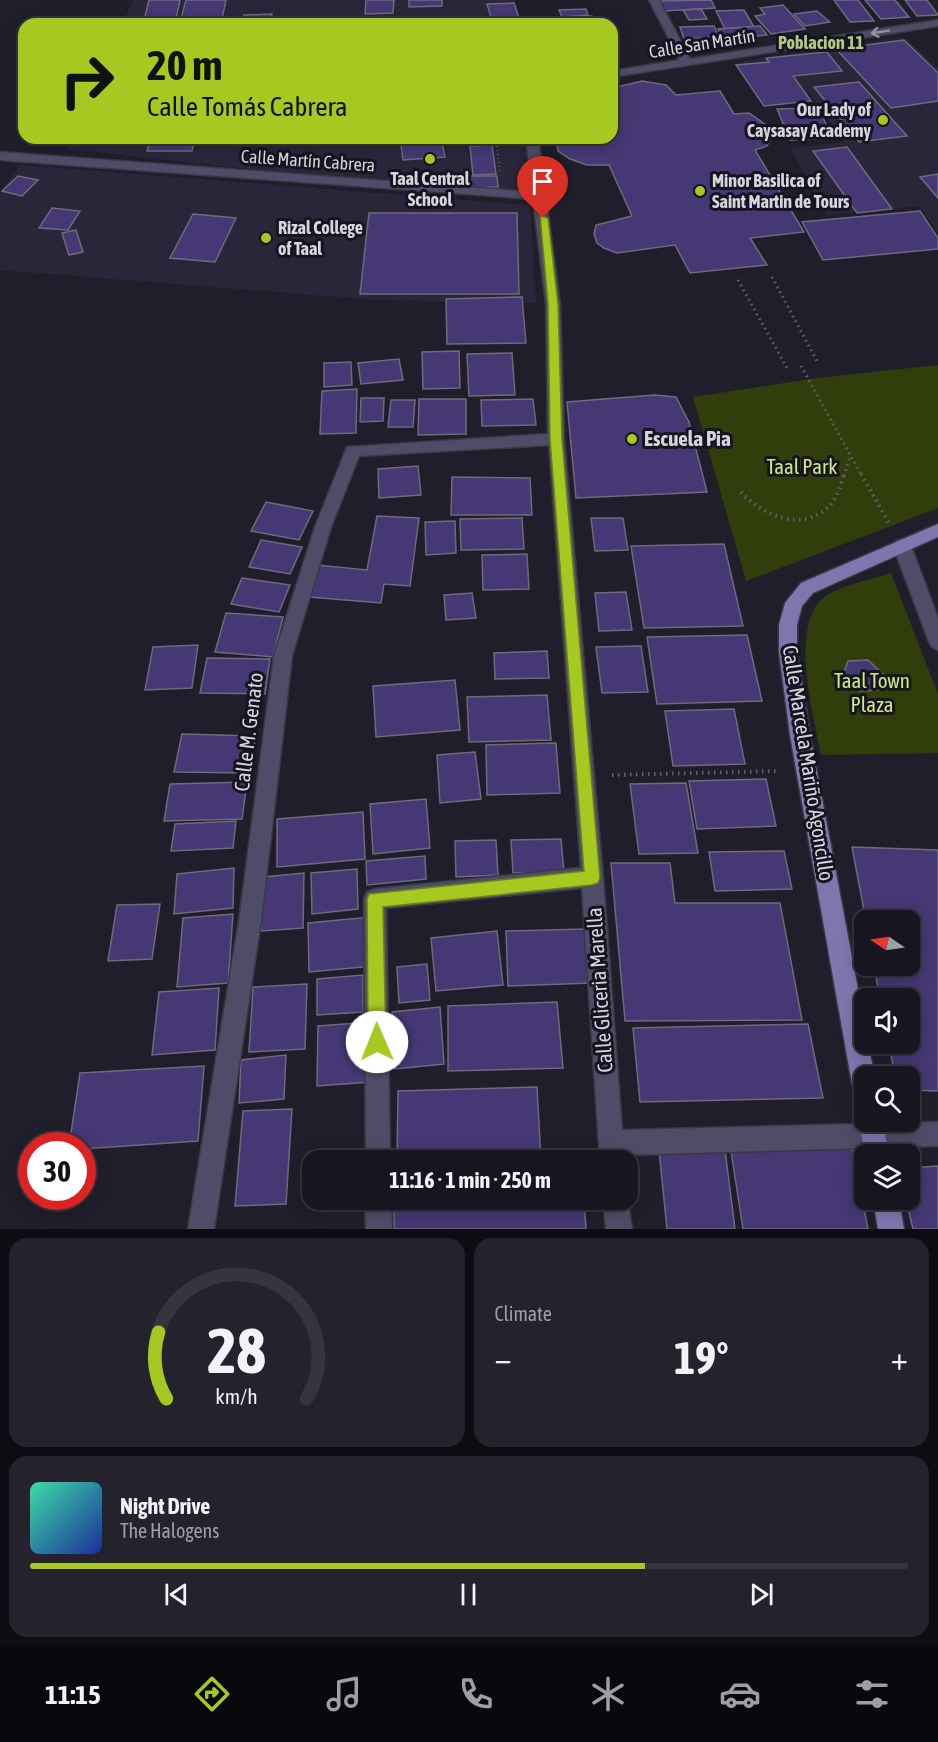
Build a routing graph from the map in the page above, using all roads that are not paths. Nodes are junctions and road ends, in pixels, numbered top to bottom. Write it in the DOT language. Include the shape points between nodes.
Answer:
graph roads {
  1 [pos="654,0"];
  2 [pos="938,23"];
  3 [pos="687,64"];
  4 [pos="618,73"];
  5 [pos="533,144"];
  6 [pos="0,156"];
  7 [pos="541,196"];
  8 [pos="556,439"];
  9 [pos="938,530"];
  10 [pos="902,546"];
  11 [pos="938,642"];
  12 [pos="592,878"];
  13 [pos="861,1066"];
  14 [pos="938,1134"];
  15 [pos="874,1138"];
  16 [pos="378,1150"];
  17 [pos="611,1150"];
  18 [pos="638,1151"];
  19 [pos="378,1210"];
  20 [pos="617,1210"];
  21 [pos="888,1210"];
  22 [pos="201,1229"];
  23 [pos="379,1229"];
  24 [pos="619,1229"];
  25 [pos="891,1229"];
  1 -- 3 [label="street"];
  2 -- 3 [label="street, Calle San Martín, one-way"];
  3 -- 4 [label="street, Calle San Martín"];
  5 -- 7 [label="street, Calle Gliceria Marella"];
  6 -- 7 [label="street, Calle Martín Cabrera"];
  7 -- 8 [label="street, Calle Gliceria Marella" via="553,304"];
  8 -- 12 [label="street, Calle Gliceria Marella"];
  8 -- 22 [label="street, Calle M. Genato" via="353,451 323,527 283,656 250,921"];
  9 -- 10 [label="main road, Calle Marcela Mariño Agoncillo"];
  10 -- 11 [label="street"];
  10 -- 13 [label="main road, Calle Marcela Mariño Agoncillo" via="807,588 794,603 788,625 788,651 807,770"];
  12 -- 16 [label="street" via="375,899"];
  12 -- 17 [label="street, Calle Gliceria Marella"];
  14 -- 15 [label="street"];
  15 -- 18 [label="street"];
  19 -- 23 [label="street"];
  20 -- 24 [label="street"];
  21 -- 25 [label="main road"];
}
